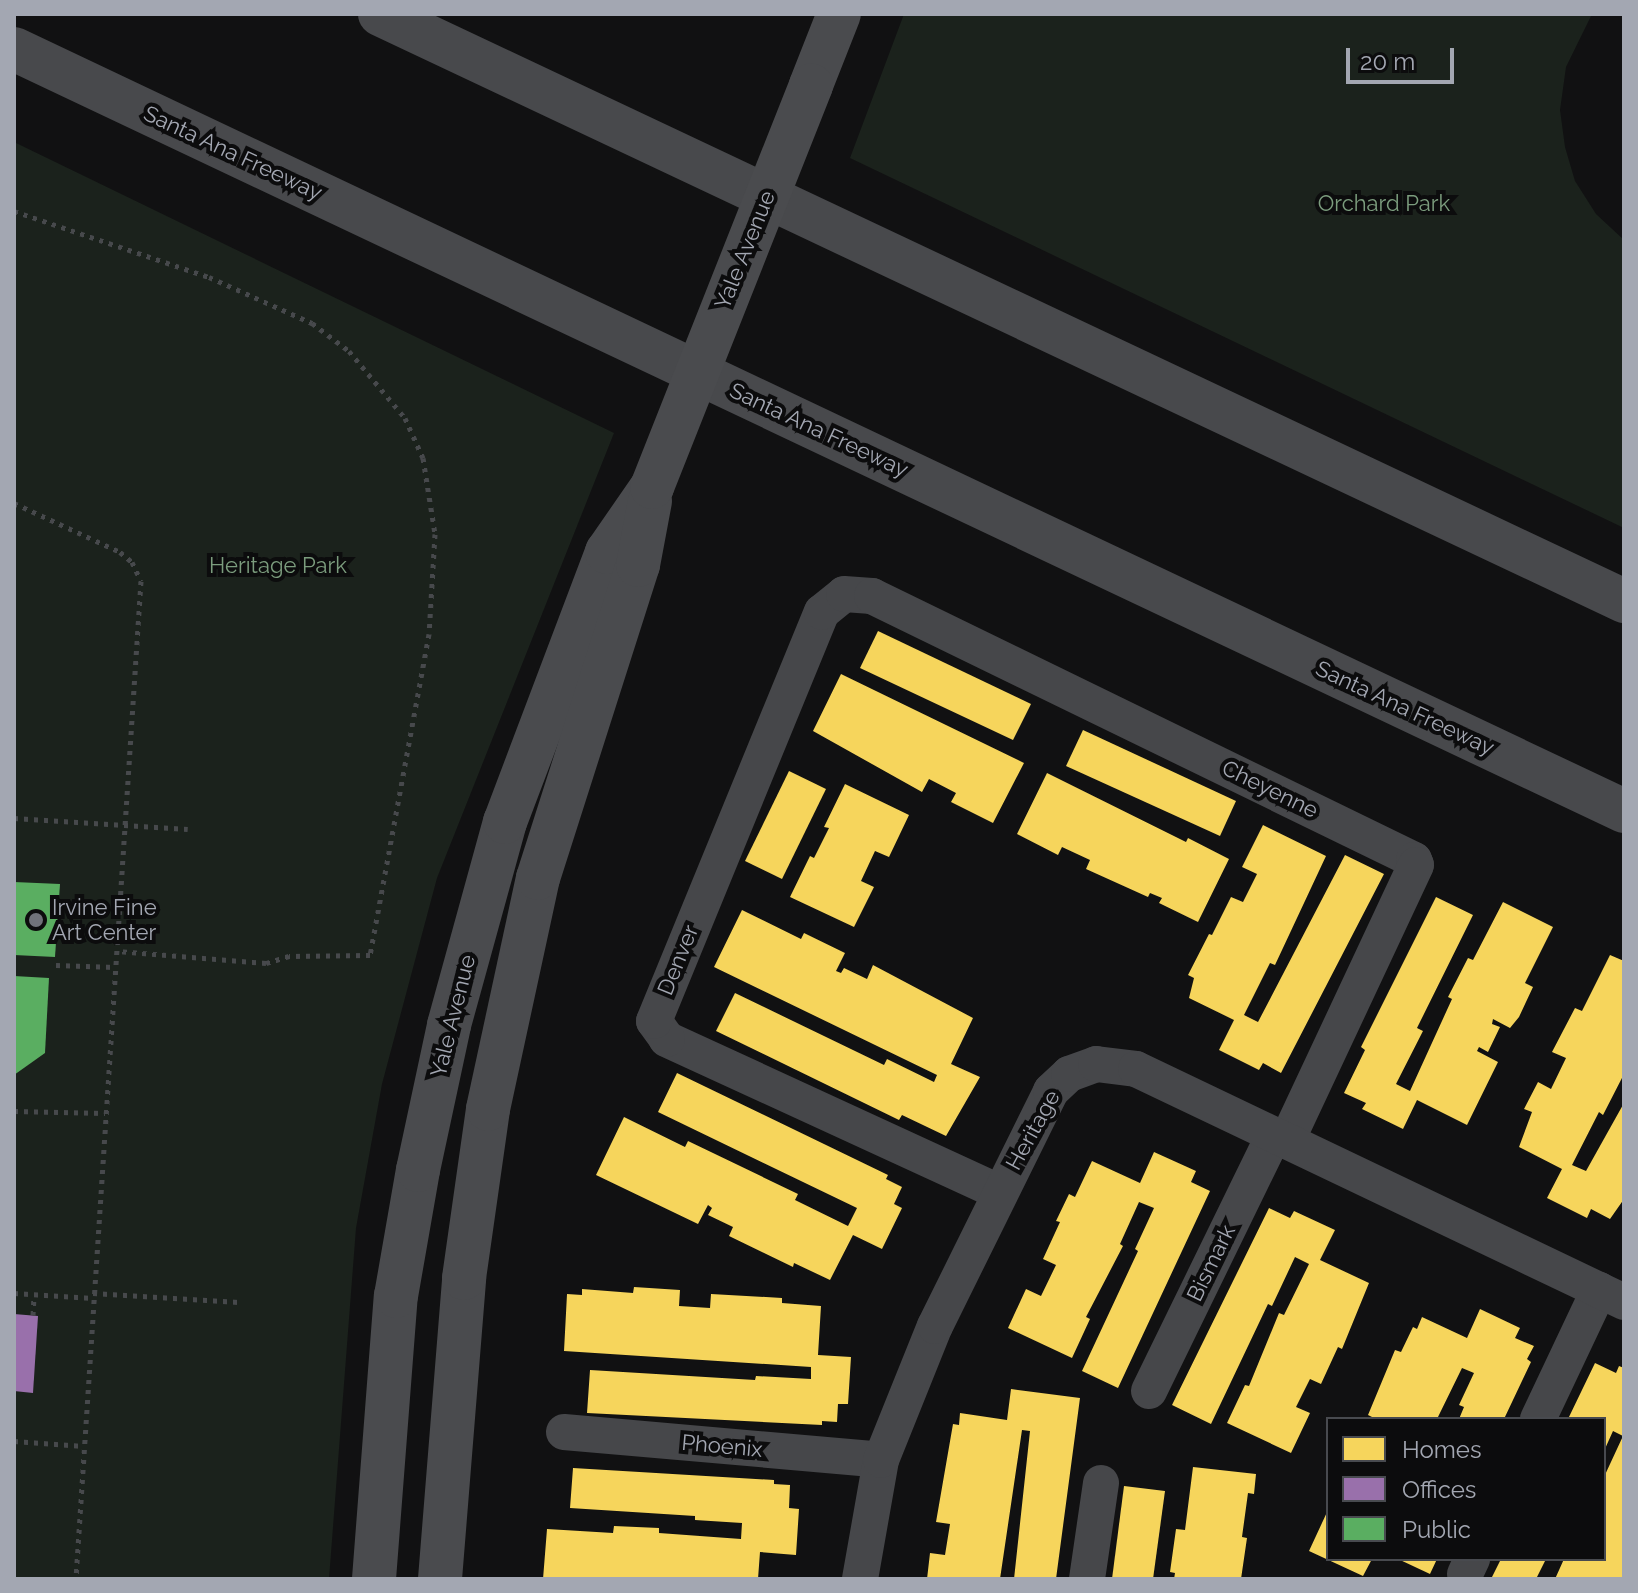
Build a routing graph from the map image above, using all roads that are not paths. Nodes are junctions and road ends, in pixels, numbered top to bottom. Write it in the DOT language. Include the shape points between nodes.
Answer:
graph roads {
  1 [pos="380,14"];
  2 [pos="839,14"];
  3 [pos="14,49"];
  4 [pos="652,487"];
  5 [pos="844,594"];
  6 [pos="1624,601"];
  7 [pos="1624,811"];
  8 [pos="1280,1138"];
  9 [pos="999,1192"];
  10 [pos="1615,1289"];
  11 [pos="1149,1391"];
  12 [pos="1539,1417"];
  13 [pos="564,1432"];
  14 [pos="881,1460"];
  15 [pos="1101,1483"];
  16 [pos="374,1579"];
  17 [pos="440,1579"];
  18 [pos="860,1579"];
  19 [pos="1087,1579"];
  1 -- 6 [label="highway"];
  2 -- 4 [label="main road, Yale Avenue, bridge"];
  3 -- 7 [label="highway, Santa Ana Freeway"];
  4 -- 16 [label="main road, Yale Avenue" via="607,552 505,822 449,1025 396,1296"];
  4 -- 17 [label="main road, Yale Avenue" via="638,565 538,878 488,1109 464,1278"];
  5 -- 8 [label="street, Cheyenne" via="872,596 1414,860"];
  5 -- 9 [label="street, Denver" via="822,612 654,1021 667,1039"];
  8 -- 9 [label="street, Heritage" via="1136,1069 1096,1064 1069,1074 1051,1091"];
  8 -- 10 [label="street, Heritage"];
  8 -- 11 [label="street, Bismark"];
  9 -- 14 [label="street, Heritage" via="935,1326"];
  10 -- 12 [label="street"];
  13 -- 14 [label="street, Phoenix"];
  14 -- 18 [label="street, Heritage"];
  15 -- 19 [label="street"];
}
